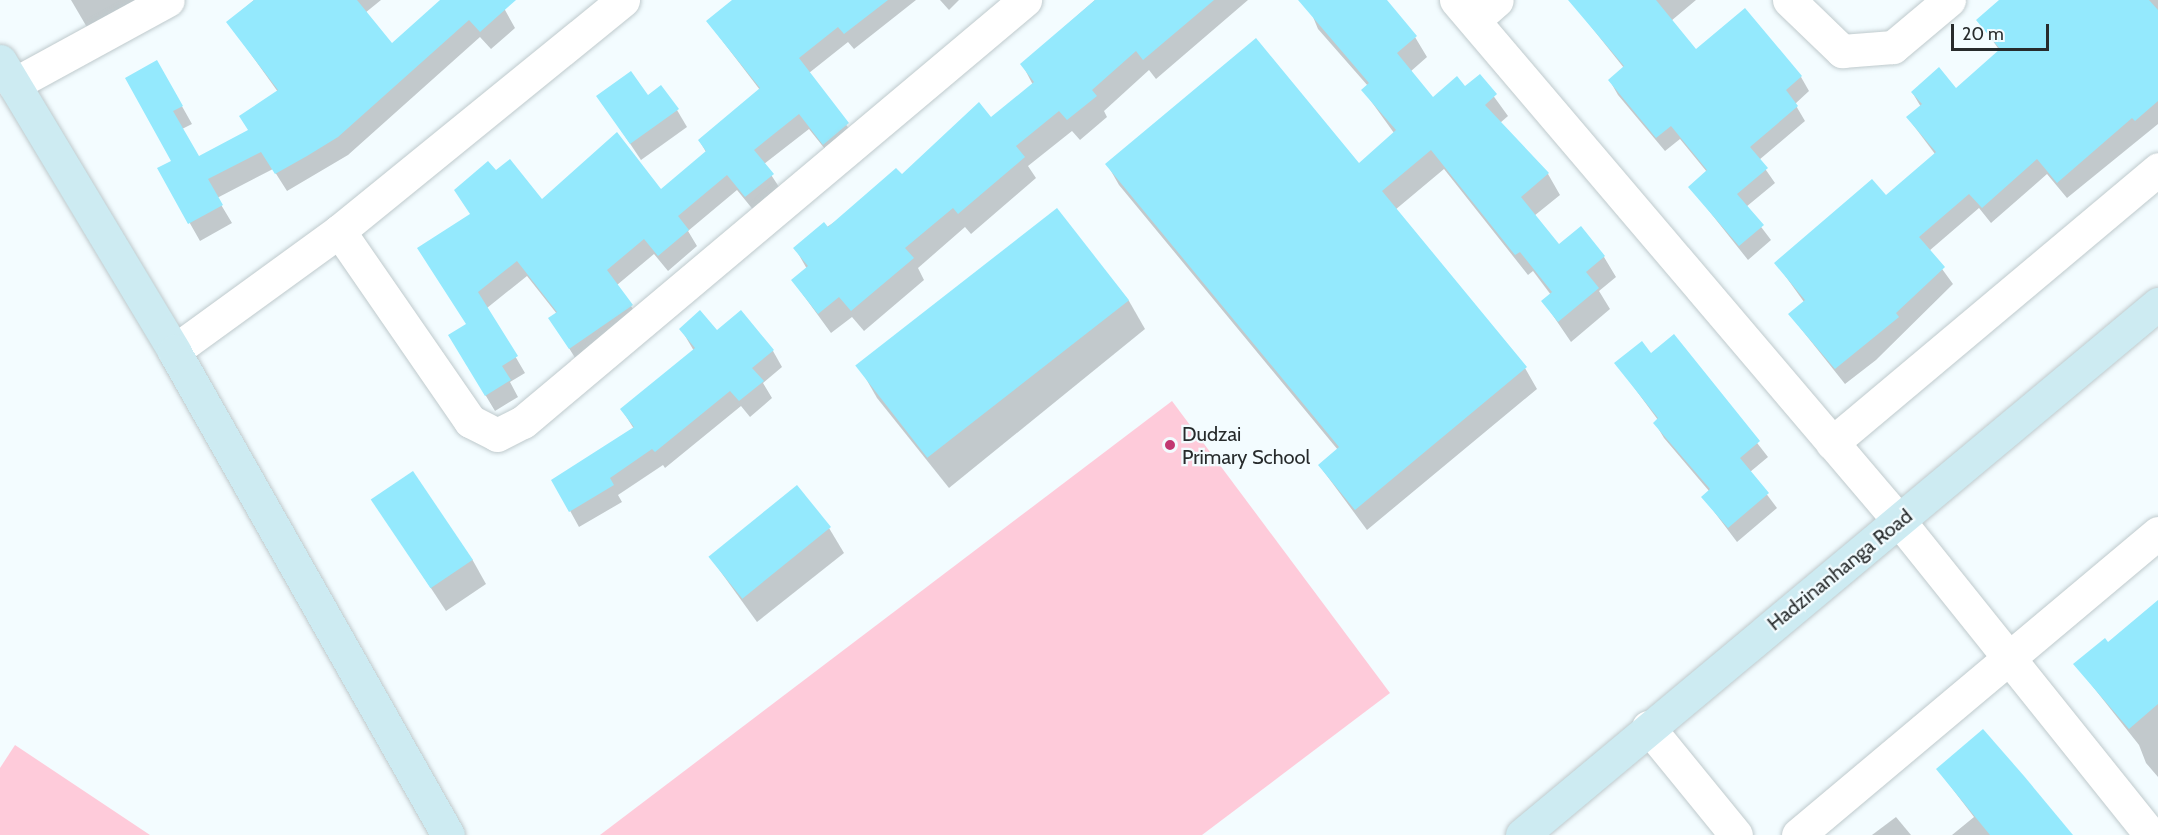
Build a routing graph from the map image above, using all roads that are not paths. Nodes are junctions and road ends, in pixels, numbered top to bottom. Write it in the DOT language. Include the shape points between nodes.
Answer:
graph roads {
  1 [pos="168,0"];
  2 [pos="623,0"];
  3 [pos="1025,0"];
  4 [pos="1789,0"];
  5 [pos="1948,0"];
  6 [pos="1476,7"];
  7 [pos="7,73"];
  8 [pos="2158,169"];
  9 [pos="339,231"];
  10 [pos="2158,304"];
  11 [pos="174,351"];
  12 [pos="1832,443"];
  13 [pos="1900,522"];
  14 [pos="2158,533"];
  15 [pos="2010,660"];
  16 [pos="1648,727"];
  17 [pos="448,835"];
  18 [pos="1522,835"];
  19 [pos="1736,835"];
  20 [pos="1797,835"];
  21 [pos="2151,835"];
  1 -- 7 [label="street"];
  2 -- 9 [label="street"];
  3 -- 9 [label="street" via="523,422 497,435 470,421"];
  4 -- 5 [label="street" via="1842,51 1893,47"];
  6 -- 12 [label="street"];
  7 -- 11 [label="street"];
  8 -- 12 [label="street"];
  9 -- 11 [label="street"];
  10 -- 13 [label="street, Hadzinanhanga Road"];
  11 -- 17 [label="street"];
  12 -- 13 [label="street"];
  13 -- 15 [label="street"];
  13 -- 16 [label="street, Hadzinanhanga Road"];
  14 -- 15 [label="street"];
  15 -- 20 [label="street"];
  15 -- 21 [label="street"];
  16 -- 18 [label="street, Hadzinanhanga Road"];
  16 -- 19 [label="street"];
}
